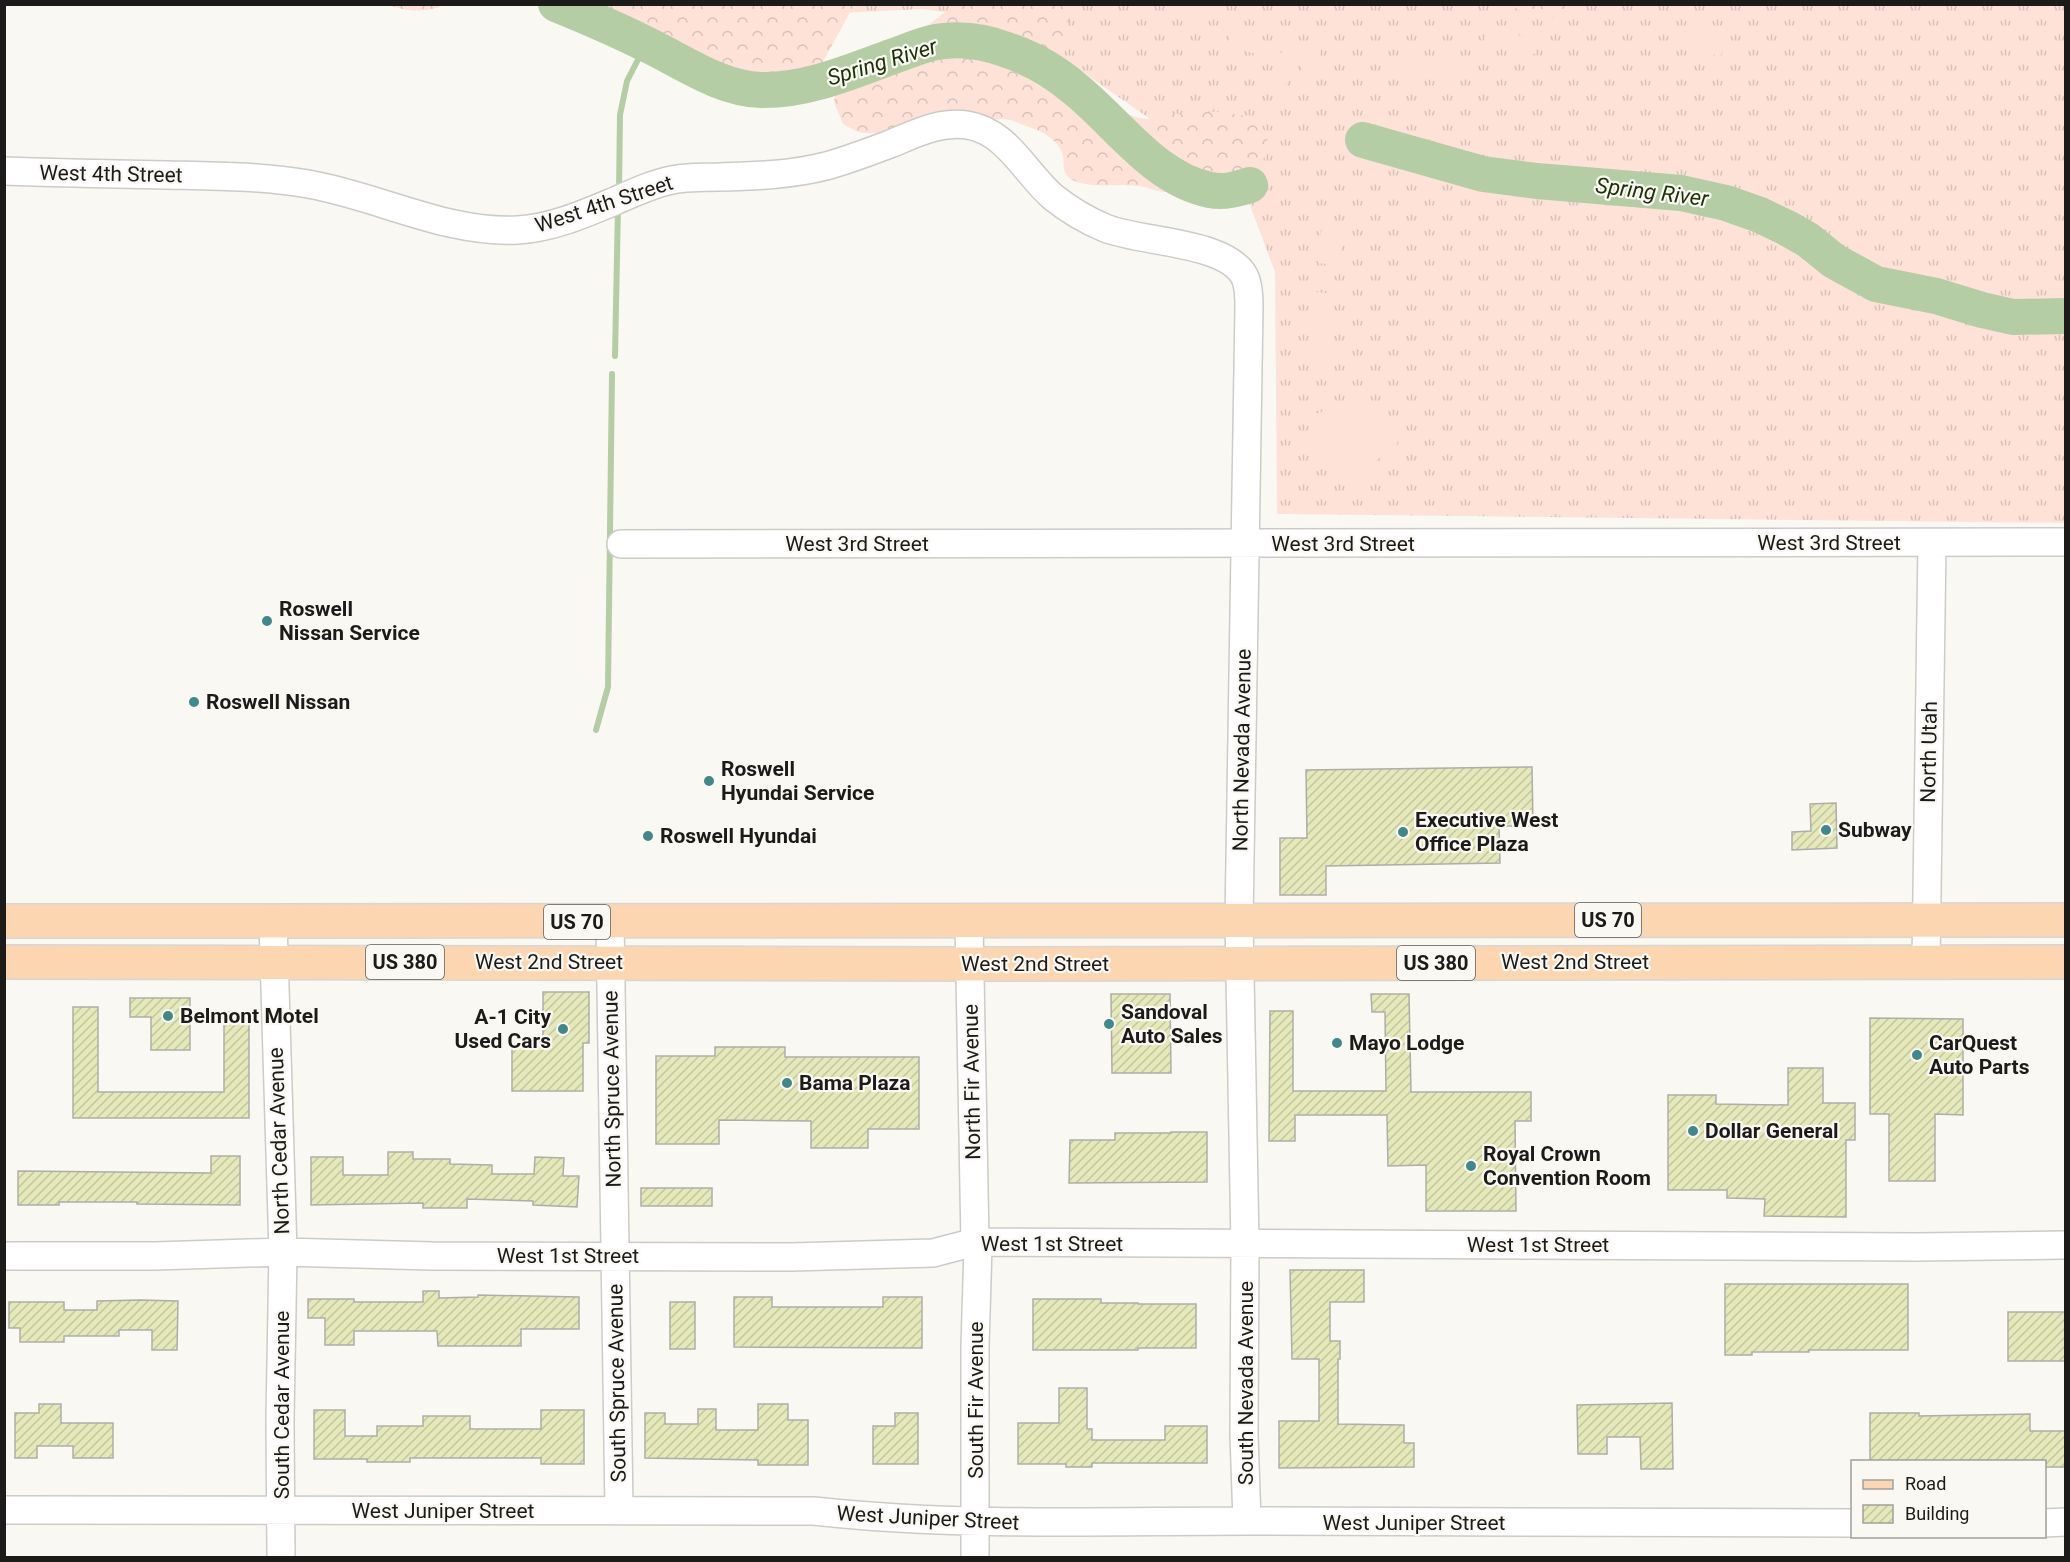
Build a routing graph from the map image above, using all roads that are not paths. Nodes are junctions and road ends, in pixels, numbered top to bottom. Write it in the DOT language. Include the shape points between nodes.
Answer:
graph roads {
  1 [pos="4,171"];
  2 [pos="1231,261"];
  3 [pos="1932,543"];
  4 [pos="2066,543"];
  5 [pos="621,544"];
  6 [pos="1245,544"];
  7 [pos="1239,920"];
  8 [pos="1926,920"];
  9 [pos="2066,920"];
  10 [pos="4,921"];
  11 [pos="273,922"];
  12 [pos="609,922"];
  13 [pos="969,922"];
  14 [pos="4,962"];
  15 [pos="273,962"];
  16 [pos="610,962"];
  17 [pos="1926,962"];
  18 [pos="2066,962"];
  19 [pos="1239,963"];
  20 [pos="970,964"];
  21 [pos="975,1242"];
  22 [pos="1245,1245"];
  23 [pos="2066,1245"];
  24 [pos="282,1252"];
  25 [pos="4,1256"];
  26 [pos="615,1256"];
  27 [pos="4,1510"];
  28 [pos="619,1510"];
  29 [pos="282,1511"];
  30 [pos="1247,1521"];
  31 [pos="2066,1522"];
  32 [pos="976,1523"];
  33 [pos="1851,1523"];
  34 [pos="2046,1523"];
  35 [pos="281,1557"];
  36 [pos="975,1557"];
  1 -- 2 [label="street, West 4th Street" via="283,180 374,199 446,222 514,230 576,217 663,182 813,169 933,127 955,124 978,127 998,139 1052,196 1088,220 1109,230 1212,252"];
  2 -- 6 [label="street, North Nevada Avenue" via="1246,280 1249,307"];
  3 -- 4 [label="street, West 3rd Street"];
  3 -- 6 [label="street, West 3rd Street"];
  3 -- 8 [label="street, North Utah"];
  5 -- 6 [label="street, West 3rd Street"];
  6 -- 7 [label="street, North Nevada Avenue"];
  7 -- 8 [label="main road, West 2nd Street / US 70"];
  7 -- 13 [label="main road, West 2nd Street / US 70"];
  7 -- 19 [label="street, North Nevada Avenue"];
  8 -- 9 [label="main road, West 2nd Street / US 70"];
  8 -- 17 [label="street, North Utah"];
  10 -- 11 [label="main road, West 2nd Street / US 70"];
  11 -- 12 [label="main road, West 2nd Street / US 70"];
  11 -- 15 [label="street, North Cedar Avenue"];
  12 -- 13 [label="main road, West 2nd Street / US 70"];
  12 -- 16 [label="street, North Spruce Avenue"];
  13 -- 20 [label="street, North Fir Avenue"];
  14 -- 15 [label="main road, West 2nd Street / US 380"];
  15 -- 16 [label="main road, West 2nd Street / US 380"];
  15 -- 24 [label="street, North Cedar Avenue"];
  16 -- 20 [label="main road, West 2nd Street / US 380"];
  16 -- 26 [label="street, North Spruce Avenue"];
  17 -- 18 [label="main road, West 2nd Street / US 380"];
  17 -- 19 [label="main road, West 2nd Street / US 380"];
  19 -- 20 [label="main road, West 2nd Street / US 380"];
  19 -- 22 [label="street, North Nevada Avenue"];
  20 -- 21 [label="street, North Fir Avenue"];
  21 -- 22 [label="street, West 1st Street"];
  21 -- 26 [label="street, West 1st Street" via="933,1253"];
  21 -- 32 [label="street, South Fir Avenue"];
  22 -- 23 [label="street, West 1st Street"];
  22 -- 30 [label="street, South Nevada Avenue"];
  24 -- 25 [label="street, West 1st Street"];
  24 -- 26 [label="street, West 1st Street"];
  24 -- 29 [label="street, South Cedar Avenue"];
  26 -- 28 [label="street, South Spruce Avenue"];
  27 -- 29 [label="street, West Juniper Street"];
  28 -- 29 [label="street, West Juniper Street"];
  28 -- 32 [label="street, West Juniper Street" via="814,1511 880,1519"];
  29 -- 35 [label="street, South Cedar Avenue"];
  30 -- 32 [label="street, West Juniper Street"];
  30 -- 33 [label="street, West Juniper Street"];
  31 -- 34 [label="street"];
  32 -- 36 [label="street, South Fir Avenue"];
}
